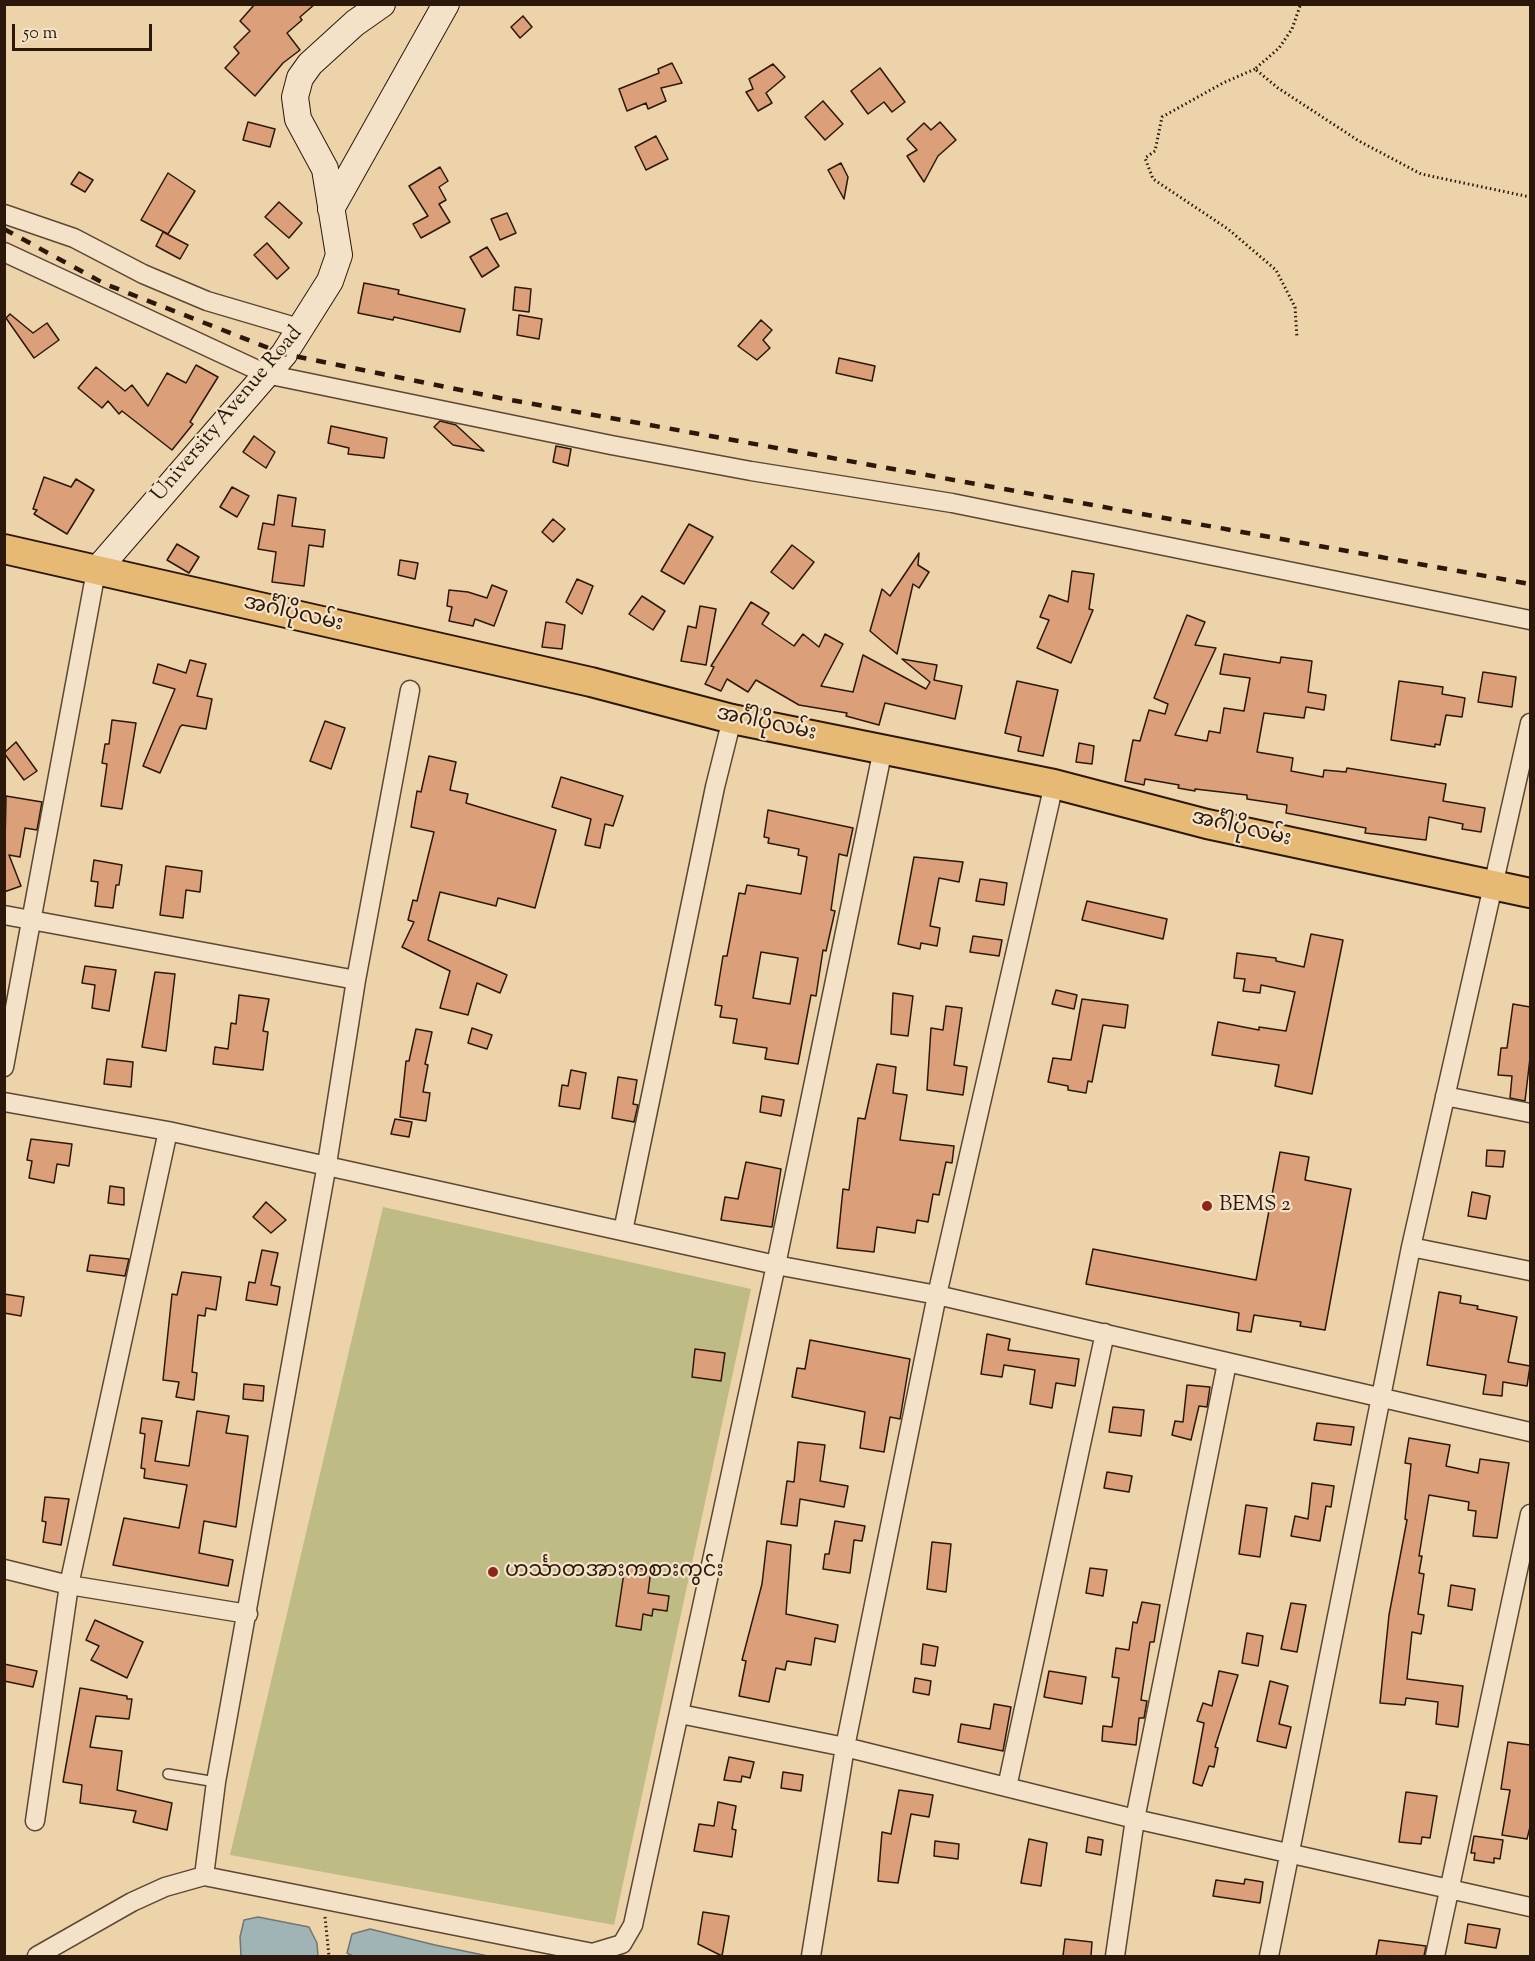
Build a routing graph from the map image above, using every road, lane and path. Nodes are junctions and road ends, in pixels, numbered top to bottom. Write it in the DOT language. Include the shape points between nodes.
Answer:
graph roads {
  1 [pos="382,4"];
  2 [pos="446,4"];
  3 [pos="1300,6"];
  4 [pos="1255,69"];
  5 [pos="1530,197"];
  6 [pos="331,209"];
  7 [pos="4,214"];
  8 [pos="4,252"];
  9 [pos="302,329"];
  10 [pos="1297,338"];
  11 [pos="266,374"];
  12 [pos="4,549"];
  13 [pos="96,571"];
  14 [pos="1530,620"];
  15 [pos="410,690"];
  16 [pos="732,719"];
  17 [pos="1530,723"];
  18 [pos="883,749"];
  19 [pos="1054,784"];
  20 [pos="1493,884"];
  21 [pos="1530,893"];
  22 [pos="4,915"];
  23 [pos="32,921"];
  24 [pos="356,980"];
  25 [pos="4,1067"];
  26 [pos="1445,1096"];
  27 [pos="4,1102"];
  28 [pos="1530,1113"];
  29 [pos="168,1131"];
  30 [pos="327,1164"];
  31 [pos="623,1231"];
  32 [pos="1411,1247"];
  33 [pos="776,1265"];
  34 [pos="1530,1271"];
  35 [pos="937,1295"];
  36 [pos="1105,1333"];
  37 [pos="1227,1363"];
  38 [pos="1382,1397"];
  39 [pos="1530,1432"];
  40 [pos="1530,1514"];
  41 [pos="4,1569"];
  42 [pos="69,1585"];
  43 [pos="248,1614"];
  44 [pos="680,1714"];
  45 [pos="845,1746"];
  46 [pos="168,1774"];
  47 [pos="216,1782"];
  48 [pos="1007,1787"];
  49 [pos="1135,1819"];
  50 [pos="35,1821"];
  51 [pos="1290,1853"];
  52 [pos="204,1876"];
  53 [pos="1448,1890"];
  54 [pos="323,1900"];
  55 [pos="1530,1908"];
  56 [pos="600,1955"];
  57 [pos="37,1956"];
  58 [pos="329,1956"];
  59 [pos="811,1956"];
  60 [pos="1115,1956"];
  61 [pos="1269,1956"];
  62 [pos="1435,1956"];
  1 -- 6 [label="main road, University Avenue Road" via="310,64 300,78 295,97 298,119 325,169"];
  2 -- 6 [label="main road"];
  3 -- 4 [label="path" via="1292,29 1279,48"];
  4 -- 5 [label="path" via="1359,141 1421,174"];
  4 -- 10 [label="path" via="1162,117 1155,150 1145,158 1153,179 1228,229 1276,270 1295,308"];
  6 -- 9 [label="main road, University Avenue Road" via="339,255 330,281"];
  7 -- 9 [label="street" via="74,238 207,301"];
  8 -- 11 [label="street"];
  9 -- 11 [label="main road, University Avenue Road"];
  11 -- 13 [label="main road, University Avenue Road"];
  11 -- 14 [label="street" via="611,445 952,503"];
  12 -- 13 [label="main road, အင်္ဂါပိုလမ်း"];
  13 -- 16 [label="main road, အင်္ဂါပိုလမ်း" via="579,680"];
  13 -- 23 [label="street"];
  15 -- 24 [label="street"];
  16 -- 18 [label="main road, အင်္ဂါပိုလမ်း"];
  16 -- 31 [label="street"];
  17 -- 20 [label="street"];
  18 -- 19 [label="main road, အင်္ဂါပိုလမ်း"];
  18 -- 33 [label="street"];
  19 -- 20 [label="main road, အင်္ဂါပိုလမ်း" via="1207,824"];
  19 -- 35 [label="street"];
  20 -- 21 [label="main road, အင်္ဂါပိုလမ်း"];
  20 -- 26 [label="street"];
  22 -- 23 [label="street"];
  23 -- 24 [label="street"];
  23 -- 25 [label="street"];
  24 -- 30 [label="street"];
  26 -- 28 [label="street"];
  26 -- 32 [label="street"];
  27 -- 29 [label="street"];
  29 -- 30 [label="street"];
  29 -- 42 [label="street"];
  30 -- 31 [label="street"];
  30 -- 43 [label="street"];
  31 -- 33 [label="street"];
  32 -- 34 [label="street"];
  32 -- 38 [label="street"];
  33 -- 35 [label="street"];
  33 -- 44 [label="street"];
  35 -- 36 [label="street"];
  35 -- 45 [label="street"];
  36 -- 37 [label="street"];
  36 -- 48 [label="street"];
  37 -- 38 [label="street"];
  37 -- 49 [label="street"];
  38 -- 39 [label="street"];
  38 -- 51 [label="street"];
  40 -- 53 [label="street"];
  41 -- 42 [label="street"];
  42 -- 43 [label="street"];
  42 -- 50 [label="street"];
  43 -- 47 [label="street"];
  44 -- 45 [label="street"];
  44 -- 56 [label="street" via="633,1925 622,1944"];
  45 -- 48 [label="street"];
  45 -- 59 [label="street"];
  46 -- 47 [label="lane"];
  47 -- 52 [label="street"];
  48 -- 49 [label="street"];
  49 -- 51 [label="street"];
  49 -- 60 [label="street"];
  51 -- 53 [label="street"];
  51 -- 61 [label="street"];
  52 -- 54 [label="street"];
  52 -- 57 [label="street" via="132,1902"];
  53 -- 55 [label="street"];
  53 -- 62 [label="street"];
  54 -- 56 [label="street"];
  54 -- 58 [label="path"];
}
